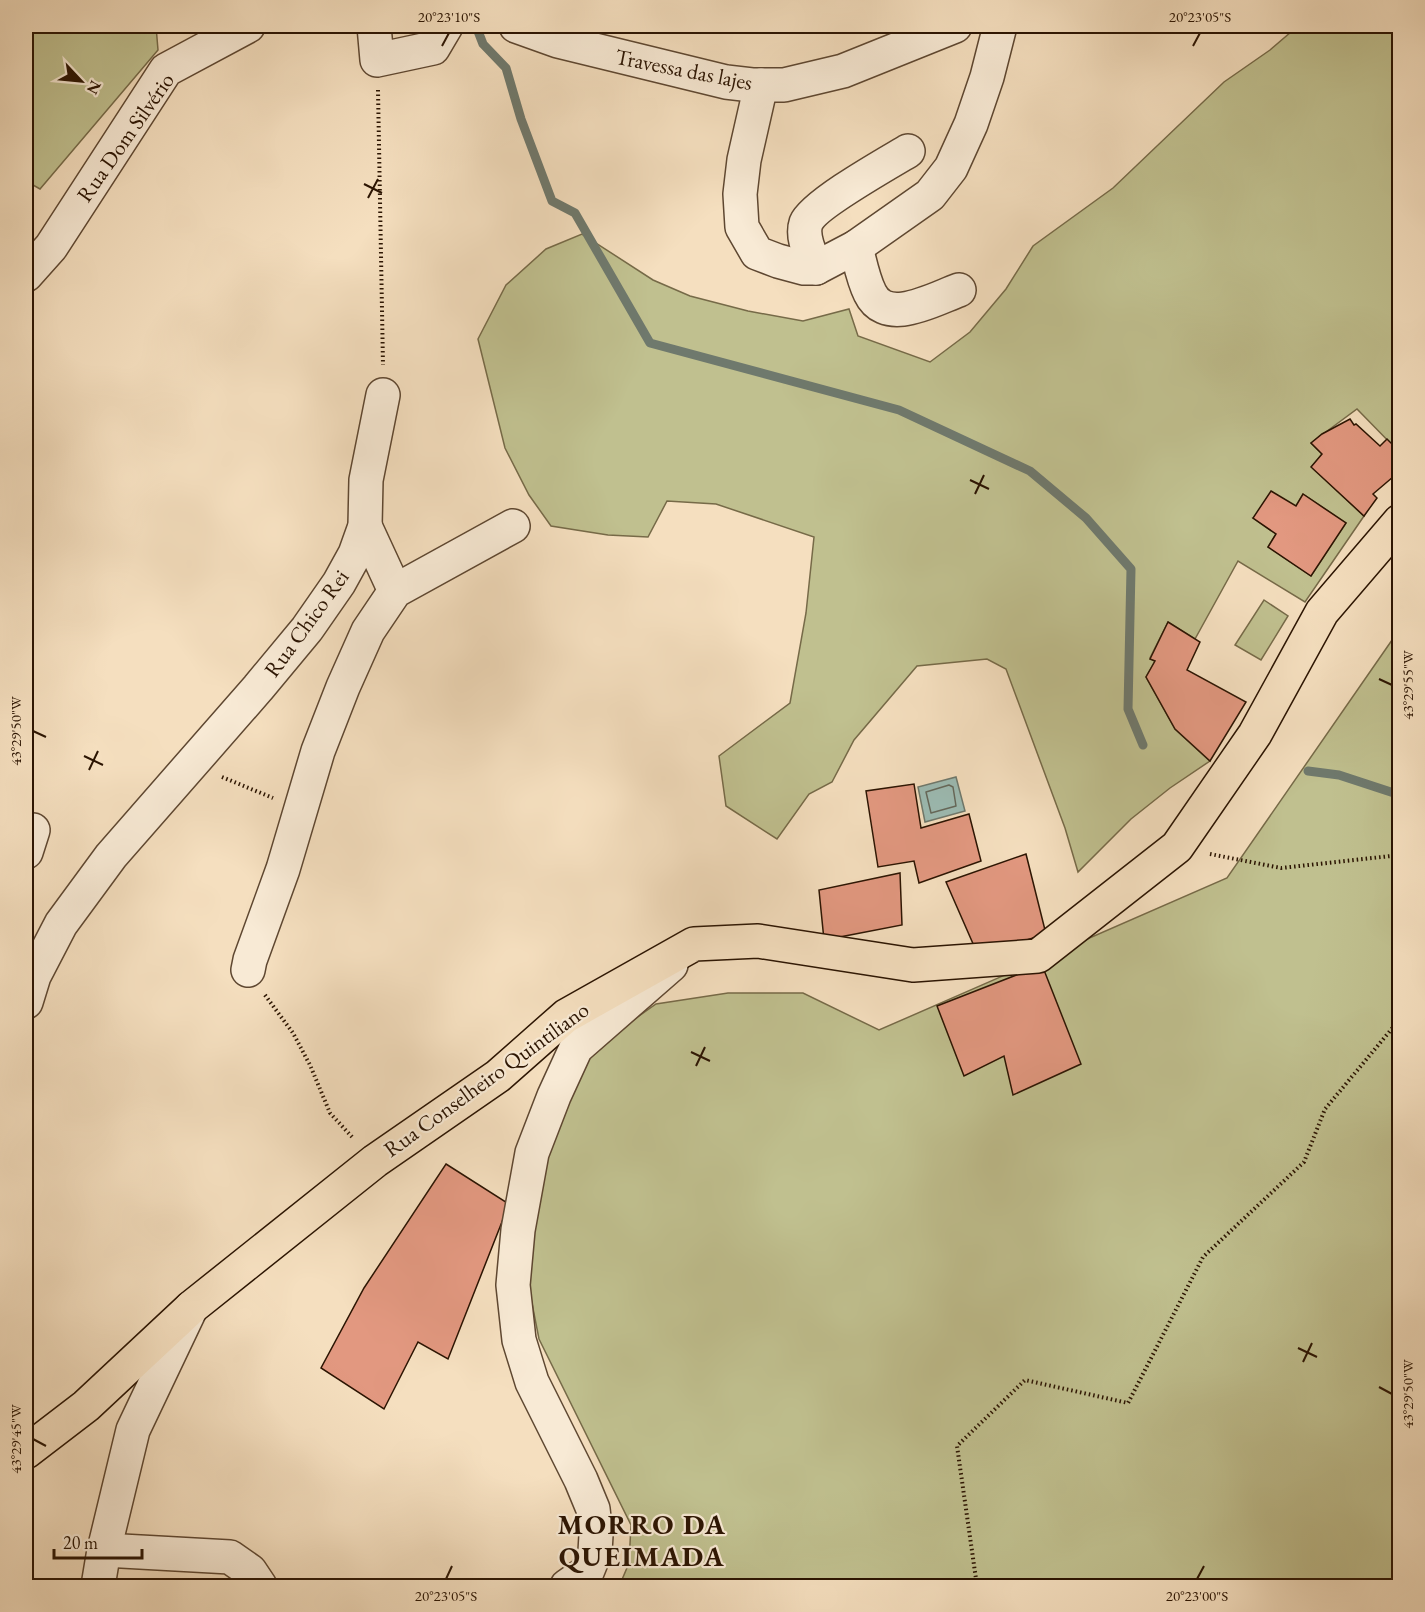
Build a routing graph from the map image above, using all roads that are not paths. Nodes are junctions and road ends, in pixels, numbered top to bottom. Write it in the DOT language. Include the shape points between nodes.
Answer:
graph roads {
  1 [pos="248,26"];
  2 [pos="374,26"];
  3 [pos="446,26"];
  4 [pos="516,26"];
  5 [pos="955,26"];
  6 [pos="1000,26"];
  7 [pos="761,85"];
  8 [pos="908,151"];
  9 [pos="856,247"];
  10 [pos="816,268"];
  11 [pos="26,275"];
  12 [pos="959,290"];
  13 [pos="383,395"];
  14 [pos="1400,521"];
  15 [pos="365,526"];
  16 [pos="513,526"];
  17 [pos="395,591"];
  18 [pos="694,944"];
  19 [pos="248,970"];
  20 [pos="26,1002"];
  21 [pos="192,1307"];
  22 [pos="26,1452"];
  23 [pos="104,1550"];
  24 [pos="254,1581"];
  25 [pos="587,1582"];
  26 [pos="98,1587"];
  1 -- 11 [label="street, Rua Dom Silvério" via="166,70 51,247"];
  2 -- 3 [label="street" via="377,60 433,48"];
  4 -- 7 [label="street, Travessa das lajes" via="598,52 726,82"];
  5 -- 7 [label="street, Travessa das lajes" via="843,71 784,85"];
  6 -- 9 [label="street" via="987,77 951,168 930,195"];
  7 -- 10 [label="street" via="744,160 742,227 757,253 786,264"];
  8 -- 10 [label="street" via="810,217 805,234"];
  9 -- 10 [label="street"];
  9 -- 12 [label="street" via="871,296 888,310 901,310"];
  13 -- 15 [label="street, Rua Chico Rei" via="366,480"];
  14 -- 18 [label="main road, Rua Conselheiro Quintiliano" via="1322,612 1255,734 1177,847 1038,956 913,965 758,941"];
  15 -- 17 [label="street"];
  15 -- 20 [label="street, Rua Chico Rei" via="339,583 307,629 111,856 61,924 34,976"];
  16 -- 17 [label="street"];
  17 -- 19 [label="street" via="368,631 318,751"];
  18 -- 21 [label="main road, Rua Conselheiro Quintiliano" via="566,1016 498,1076 375,1161"];
  18 -- 25 [label="street" via="576,1048 532,1153 518,1230 513,1285 519,1340 532,1382 593,1509 595,1552"];
  21 -- 22 [label="main road, Rua Conselheiro Quintiliano" via="87,1406"];
  21 -- 23 [label="street" via="134,1430"];
  23 -- 24 [label="street" via="230,1557"];
  23 -- 26 [label="street"];
}
